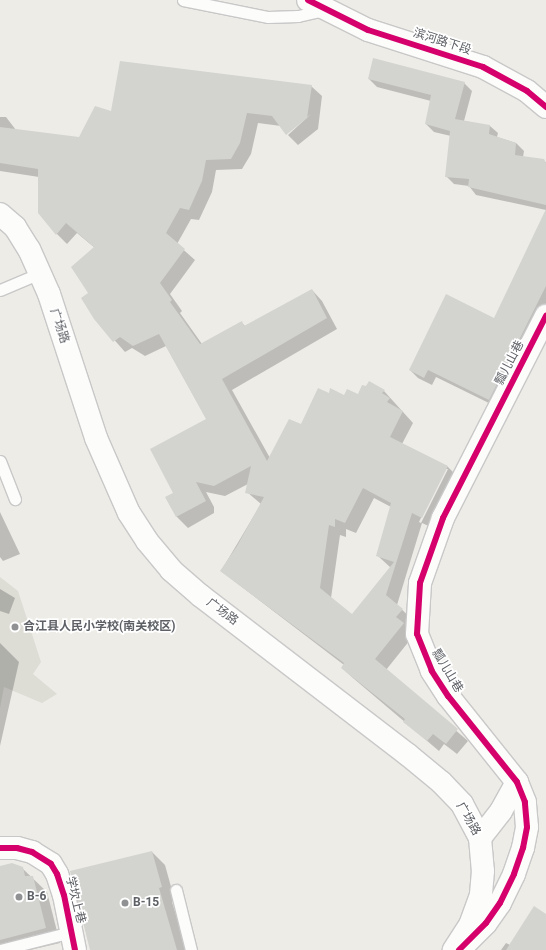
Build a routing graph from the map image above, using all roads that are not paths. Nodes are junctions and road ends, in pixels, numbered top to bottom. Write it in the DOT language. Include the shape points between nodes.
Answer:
graph roads {
  1 [pos="183,0"];
  2 [pos="316,5"];
  3 [pos="546,107"];
  4 [pos="0,214"];
  5 [pos="40,273"];
  6 [pos="0,290"];
  7 [pos="546,316"];
  8 [pos="0,461"];
  9 [pos="15,499"];
  10 [pos="517,782"];
  11 [pos="480,838"];
  12 [pos="0,848"];
  13 [pos="176,890"];
  14 [pos="73,941"];
  15 [pos="0,950"];
  16 [pos="191,950"];
  17 [pos="454,950"];
  18 [pos="460,950"];
  1 -- 2 [label="lane, 滨河路下段" via="268,17 298,16"];
  2 -- 3 [label="street, 滨河路下段" via="368,30 483,67 527,91"];
  4 -- 5 [label="street, 广场路" via="15,227"];
  5 -- 6 [label="lane"];
  5 -- 11 [label="street, 广场路" via="96,438 129,513 147,541 171,570 201,596 441,782 462,804"];
  7 -- 10 [label="street, 瓢儿山巷" via="443,518 420,582 417,612 418,634 432,671 448,696"];
  8 -- 9 [label="lane"];
  10 -- 11 [label="street" via="501,811"];
  10 -- 18 [label="street, 瓢儿山巷" via="525,802 527,827 523,848 500,903 486,923"];
  11 -- 17 [label="street, 广场路" via="483,871 481,895 470,924"];
  12 -- 14 [label="street, 学坎上巷" via="17,848 32,852 51,864 64,895"];
  13 -- 16 [label="lane"];
  14 -- 15 [label="lane"];
}
